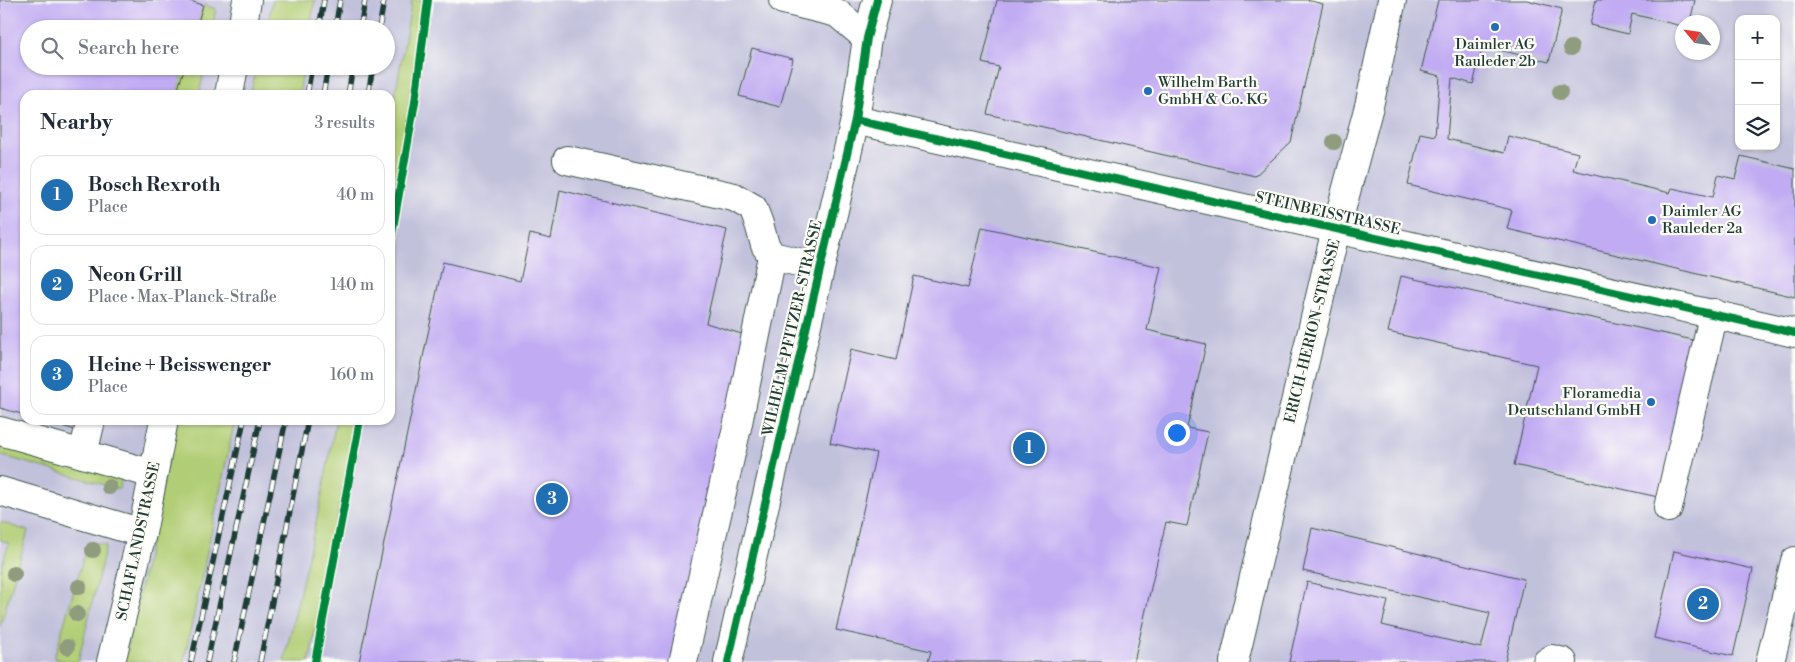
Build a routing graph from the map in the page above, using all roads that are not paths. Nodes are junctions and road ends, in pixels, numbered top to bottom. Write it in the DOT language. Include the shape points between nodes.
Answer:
graph roads {
  1 [pos="247,0"];
  2 [pos="783,0"];
  3 [pos="877,0"];
  4 [pos="1392,0"];
  5 [pos="244,20"];
  6 [pos="868,38"];
  7 [pos="232,75"];
  8 [pos="230,90"];
  9 [pos="855,120"];
  10 [pos="567,160"];
  11 [pos="1336,229"];
  12 [pos="772,256"];
  13 [pos="820,267"];
  14 [pos="1714,313"];
  15 [pos="1795,333"];
  16 [pos="89,425"];
  17 [pos="163,425"];
  18 [pos="0,431"];
  19 [pos="83,454"];
  20 [pos="153,474"];
  21 [pos="0,491"];
  22 [pos="1668,508"];
  23 [pos="142,533"];
  24 [pos="1795,561"];
  25 [pos="111,662"];
  26 [pos="683,662"];
  27 [pos="728,662"];
  28 [pos="1234,662"];
  29 [pos="1547,662"];
  30 [pos="1562,662"];
  31 [pos="1770,662"];
  1 -- 5 [label="street"];
  2 -- 6 [label="street" via="837,13"];
  3 -- 6 [label="street, WILHELM-PFITZER-STRASSE"];
  4 -- 11 [label="street, ERICH-HERION-STRASSE" via="1369,106"];
  6 -- 9 [label="street, WILHELM-PFITZER-STRASSE"];
  7 -- 8 [label="street"];
  9 -- 11 [label="street, STEINBEISSTRASSE"];
  9 -- 13 [label="street, WILHELM-PFITZER-STRASSE"];
  10 -- 12 [label="street" via="734,197 752,208"];
  11 -- 14 [label="street, STEINBEISSTRASSE"];
  11 -- 28 [label="street, ERICH-HERION-STRASSE"];
  12 -- 13 [label="street"];
  12 -- 26 [label="street" via="738,423"];
  13 -- 27 [label="street, WILHELM-PFITZER-STRASSE"];
  14 -- 15 [label="street, STEINBEISSTRASSE"];
  14 -- 22 [label="street"];
  16 -- 19 [label="street"];
  17 -- 20 [label="street, SCHAFLANDSTRASSE"];
  18 -- 19 [label="street"];
  19 -- 20 [label="street"];
  20 -- 23 [label="street, SCHAFLANDSTRASSE"];
  21 -- 23 [label="street"];
  23 -- 25 [label="street, SCHAFLANDSTRASSE"];
  24 -- 31 [label="street"];
  29 -- 30 [label="street" via="1552,659"];
}
